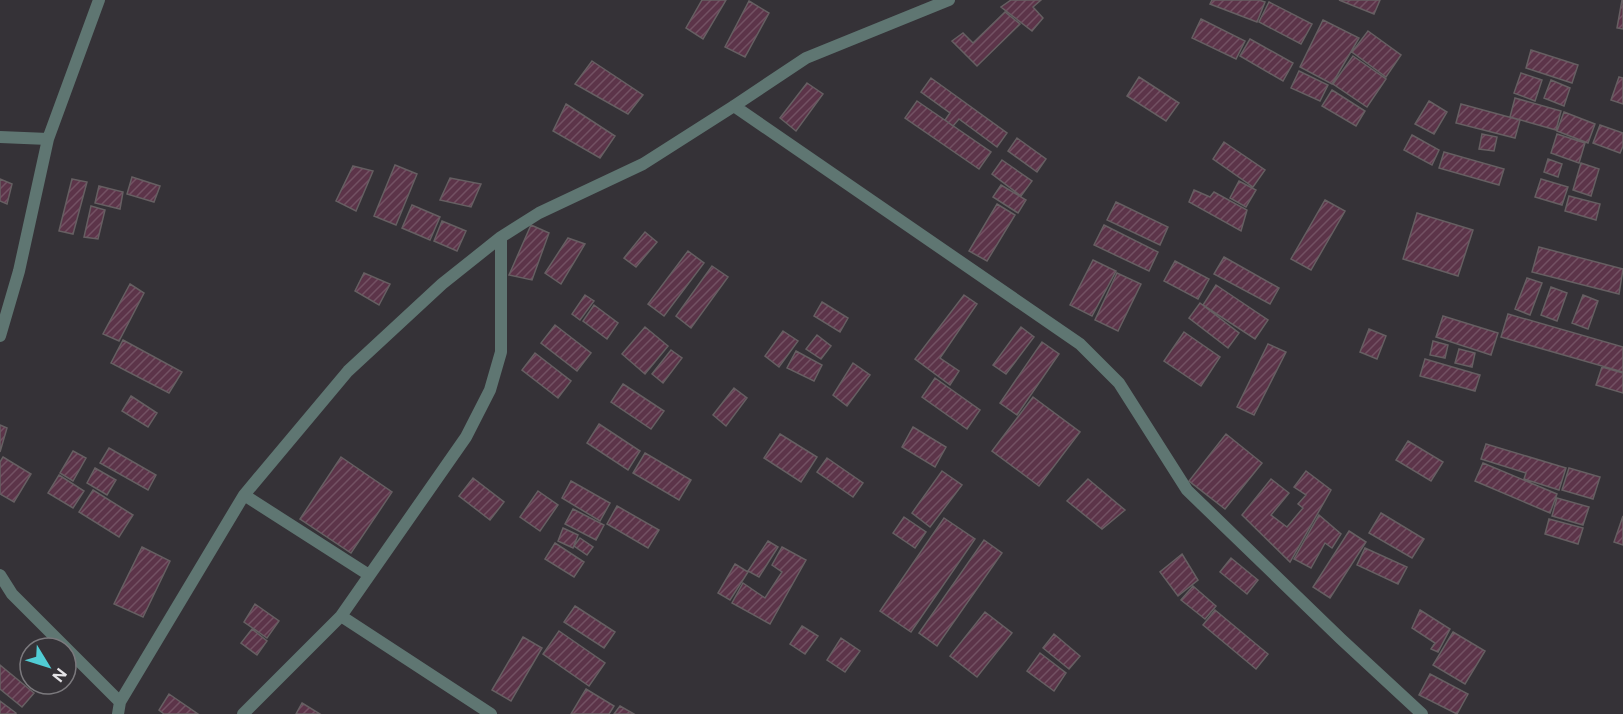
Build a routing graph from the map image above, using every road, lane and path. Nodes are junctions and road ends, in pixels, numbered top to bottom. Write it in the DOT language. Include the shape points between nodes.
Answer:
graph roads {
  1 [pos="99,0"];
  2 [pos="949,0"];
  3 [pos="734,106"];
  4 [pos="0,137"];
  5 [pos="48,139"];
  6 [pos="501,237"];
  7 [pos="0,336"];
  8 [pos="244,495"];
  9 [pos="0,575"];
  10 [pos="369,575"];
  11 [pos="0,588"];
  12 [pos="12,594"];
  13 [pos="341,616"];
  14 [pos="119,708"];
  15 [pos="243,714"];
  16 [pos="491,714"];
  17 [pos="1422,714"];
  1 -- 5 [label="street"];
  2 -- 3 [label="street" via="806,58"];
  3 -- 6 [label="street" via="643,164 539,213"];
  3 -- 17 [label="street" via="1080,344 1119,383 1187,490"];
  4 -- 5 [label="street"];
  5 -- 7 [label="street" via="19,271"];
  6 -- 8 [label="street" via="442,284 348,371"];
  6 -- 10 [label="street" via="501,352 490,390 466,437"];
  8 -- 10 [label="street"];
  8 -- 14 [label="street"];
  9 -- 12 [label="street"];
  10 -- 13 [label="street"];
  11 -- 12 [label="street"];
  12 -- 14 [label="street"];
  13 -- 15 [label="street"];
  13 -- 16 [label="street"];
}
